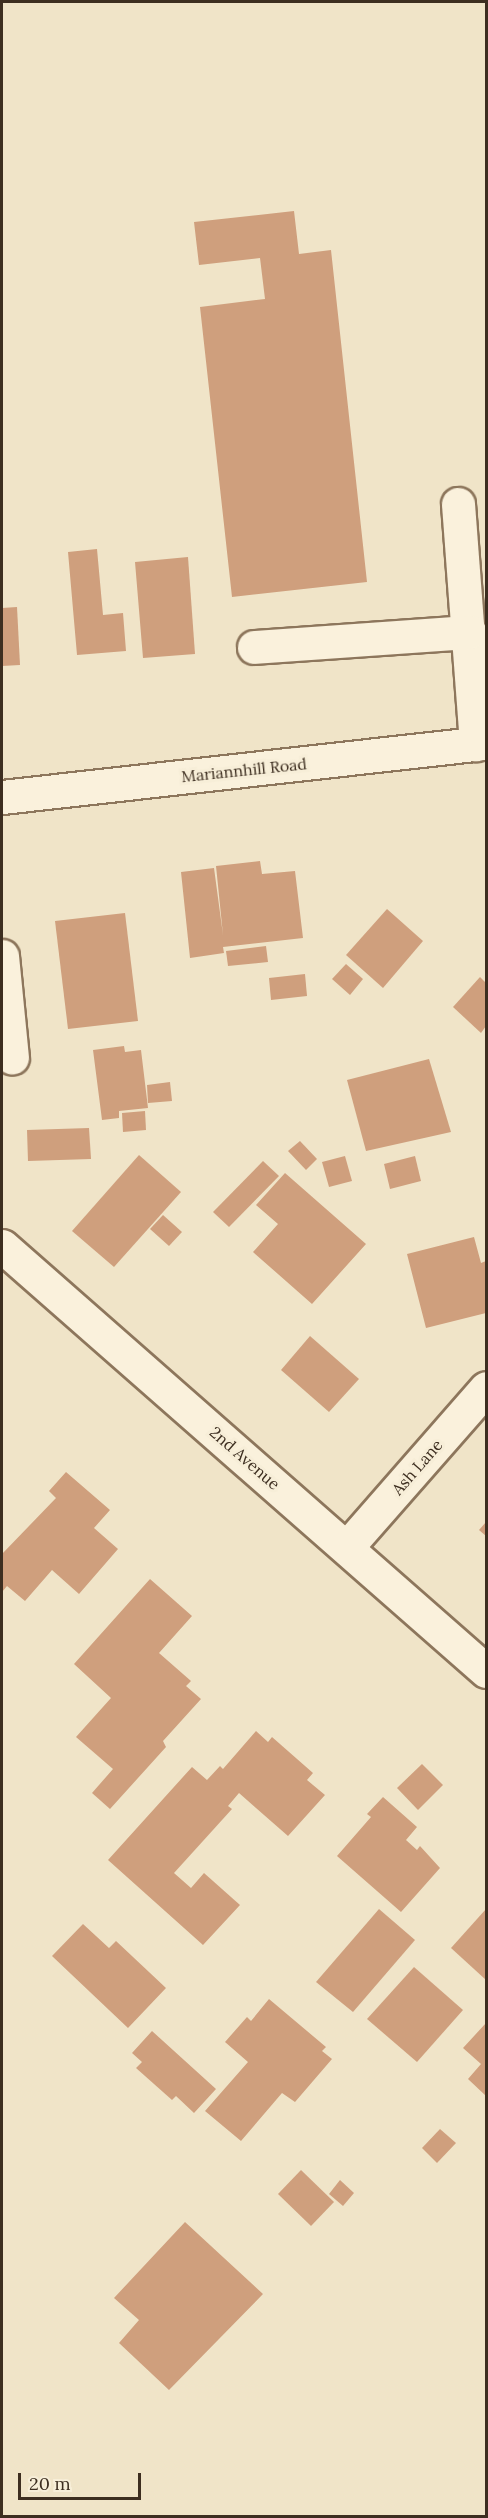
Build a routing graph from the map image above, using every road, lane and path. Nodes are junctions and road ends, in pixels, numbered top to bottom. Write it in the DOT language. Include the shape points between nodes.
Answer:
graph roads {
  1 [pos="458,504"];
  2 [pos="469,632"];
  3 [pos="254,647"];
  4 [pos="481,743"];
  5 [pos="2,797"];
  6 [pos="2,956"];
  7 [pos="12,1058"];
  8 [pos="2,1246"];
  9 [pos="486,1388"];
  10 [pos="347,1547"];
  11 [pos="486,1671"];
  1 -- 2 [label="street"];
  2 -- 3 [label="street"];
  2 -- 4 [label="street"];
  4 -- 5 [label="street, Mariannhill Road"];
  6 -- 7 [label="street"];
  8 -- 10 [label="street, 2nd Avenue"];
  9 -- 10 [label="street, Ash Lane"];
  10 -- 11 [label="street, 2nd Avenue"];
}
